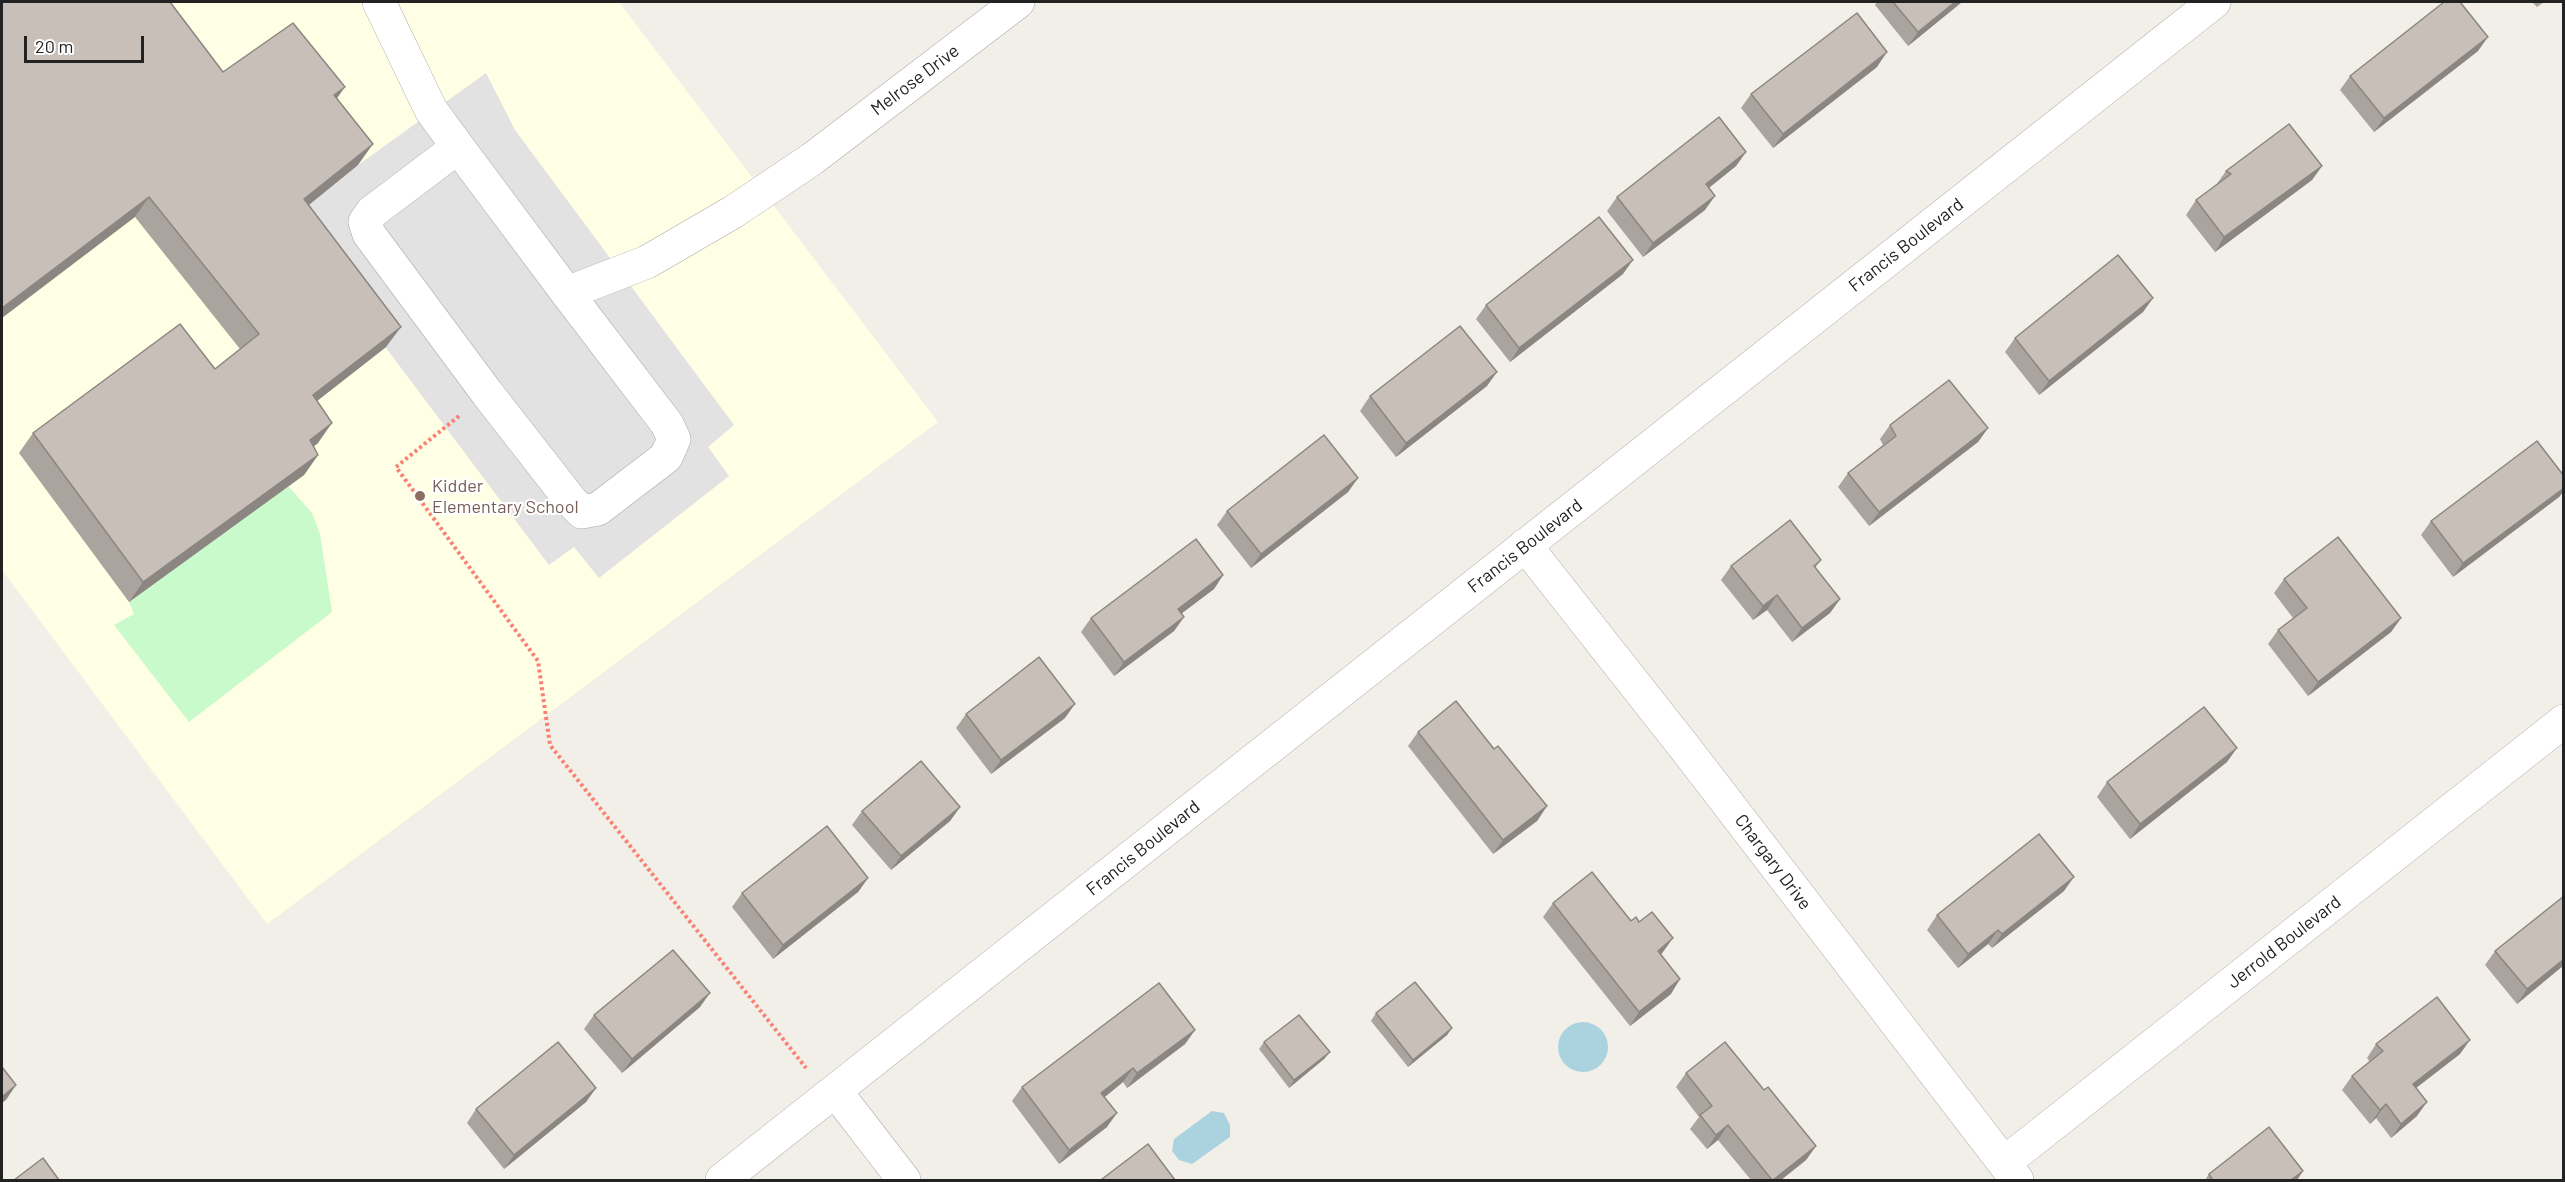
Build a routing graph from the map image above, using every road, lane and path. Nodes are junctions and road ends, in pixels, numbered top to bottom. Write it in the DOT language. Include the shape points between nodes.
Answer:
graph roads {
  1 [pos="380,2"];
  2 [pos="1018,2"];
  3 [pos="2214,2"];
  4 [pos="458,147"];
  5 [pos="567,293"];
  6 [pos="487,393"];
  7 [pos="1526,545"];
  8 [pos="2564,721"];
  9 [pos="810,1073"];
  10 [pos="836,1092"];
  11 [pos="2010,1172"];
  12 [pos="722,1180"];
  13 [pos="904,1180"];
  1 -- 4 [label="street" via="431,110"];
  2 -- 5 [label="street, Melrose Drive" via="812,159 733,212 646,262"];
  3 -- 7 [label="street, Francis Boulevard"];
  4 -- 5 [label="street"];
  4 -- 6 [label="street" via="372,212 365,222 369,234"];
  5 -- 6 [label="street" via="666,424 674,439 666,457 598,508 582,512"];
  6 -- 9 [label="path" via="396,467 538,661 550,746"];
  7 -- 10 [label="street, Francis Boulevard"];
  7 -- 11 [label="street, Chargary Drive"];
  8 -- 11 [label="street, Jerrold Boulevard"];
  10 -- 12 [label="street, Francis Boulevard"];
  10 -- 13 [label="street"];
}
